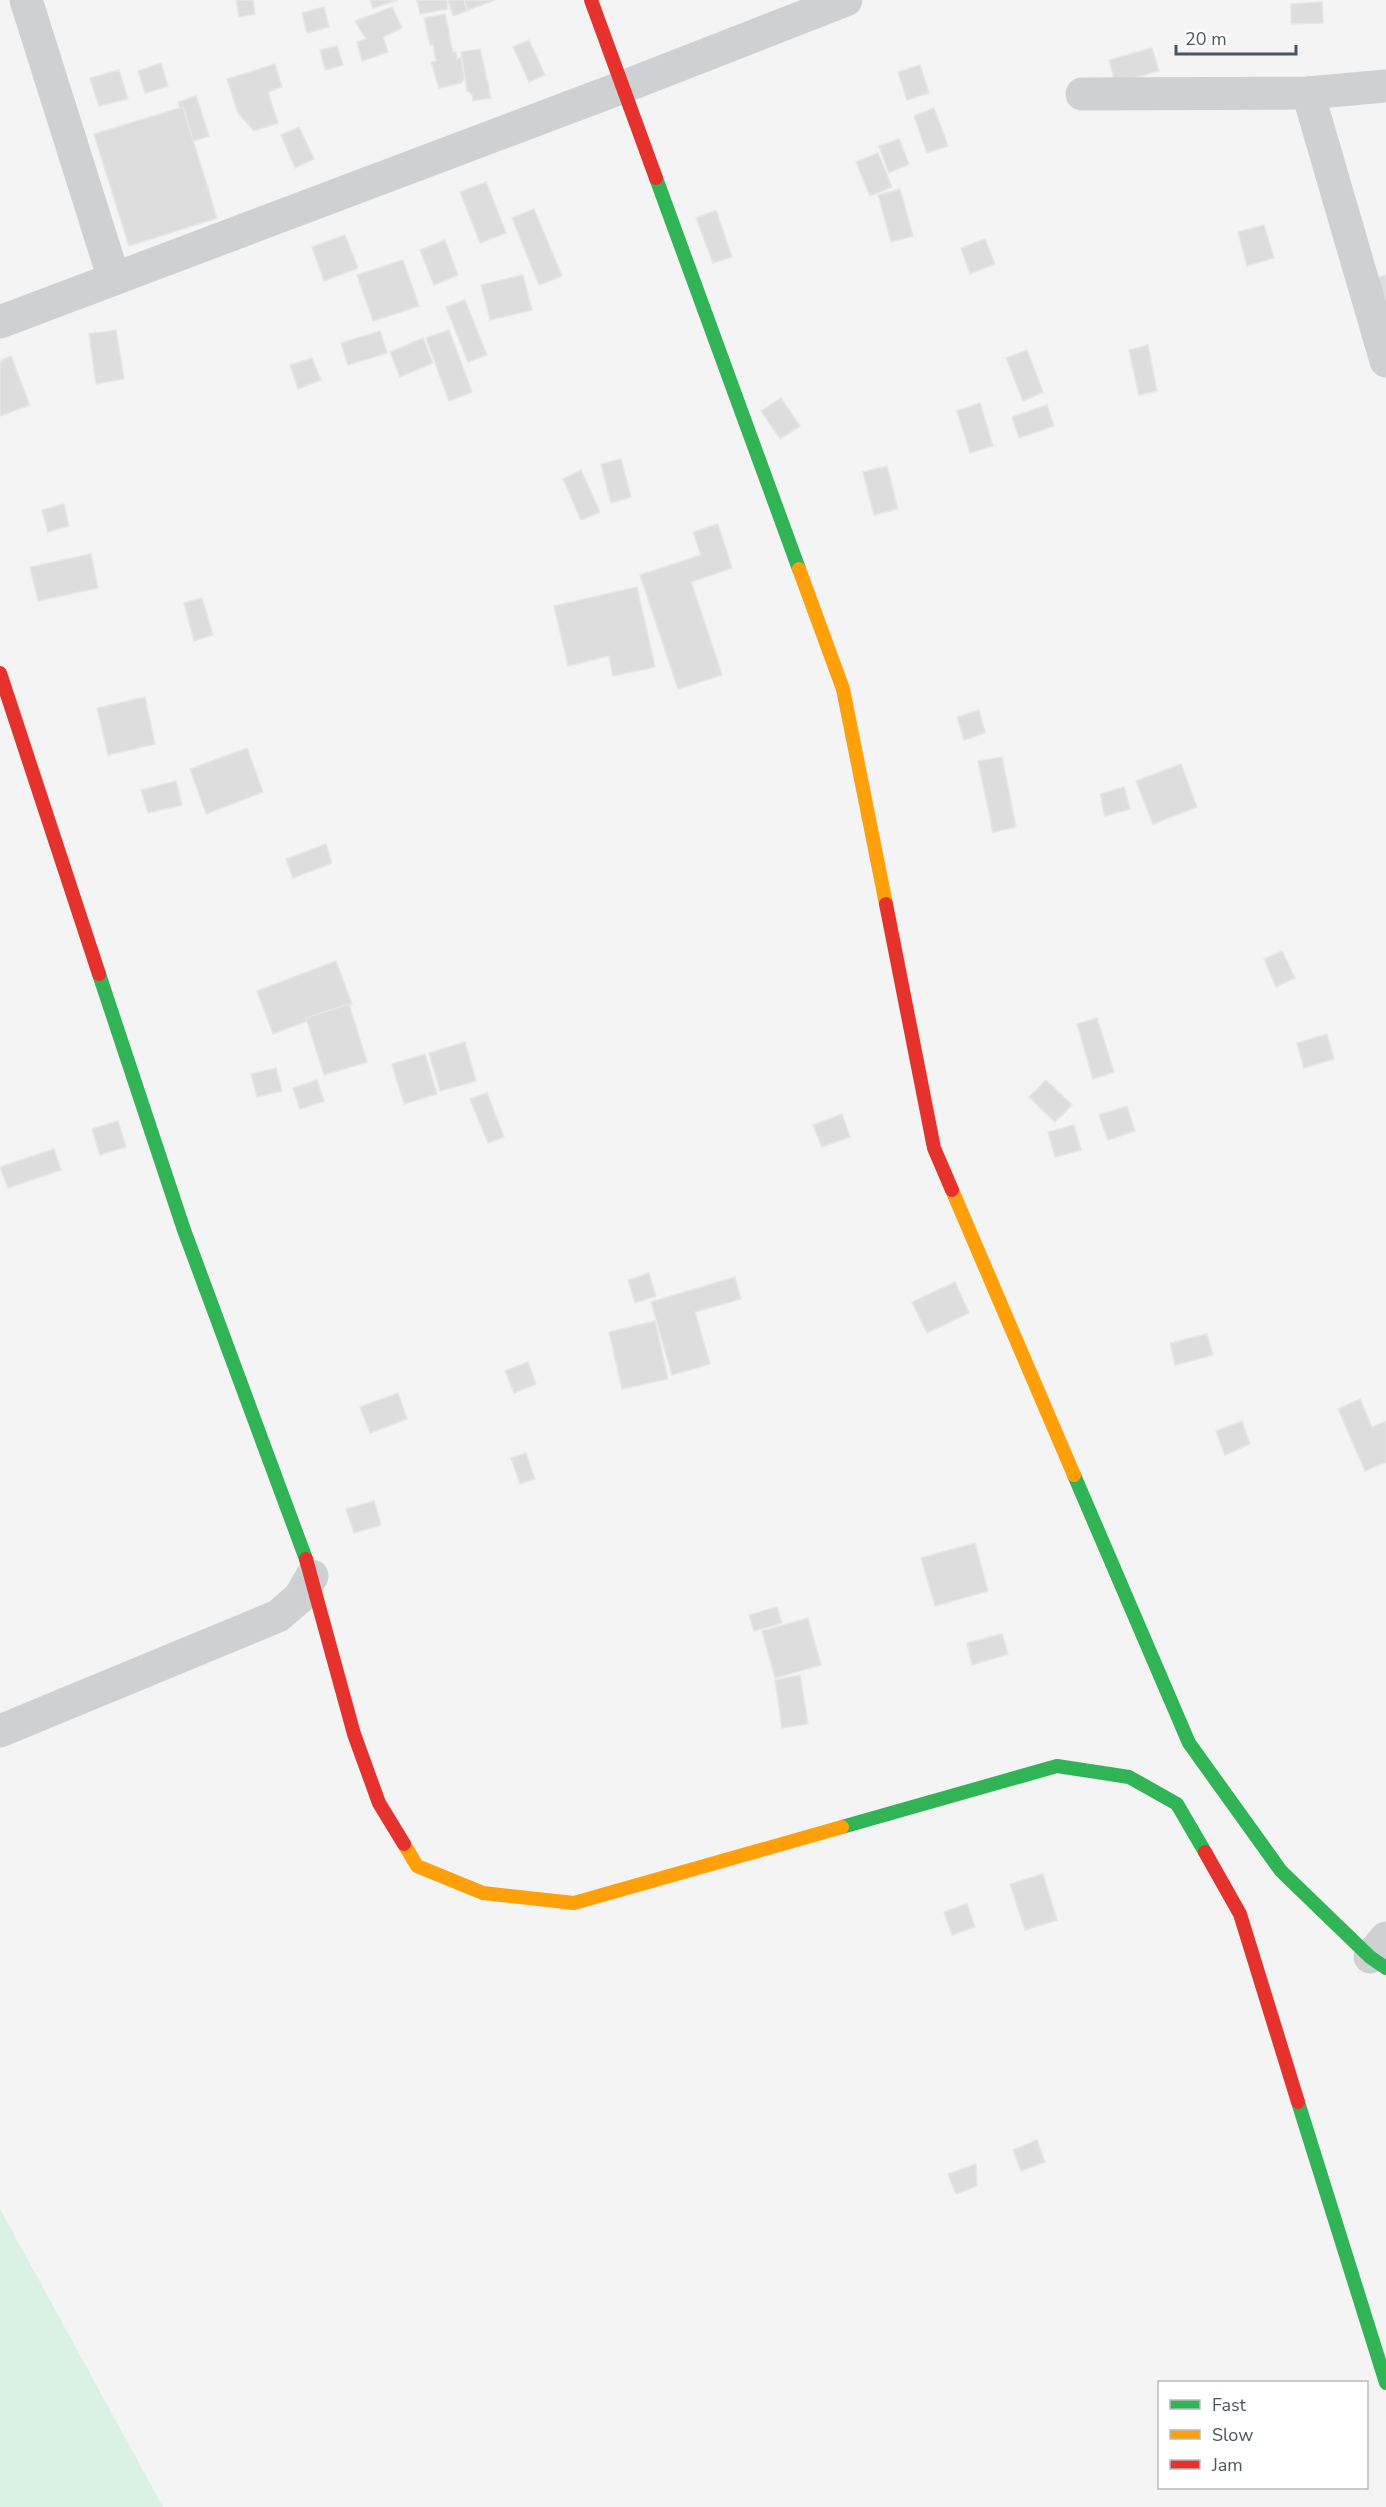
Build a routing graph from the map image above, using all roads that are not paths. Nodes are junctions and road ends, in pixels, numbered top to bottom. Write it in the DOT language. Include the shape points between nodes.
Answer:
graph roads {
  1 [pos="27,0"];
  2 [pos="591,0"];
  3 [pos="846,0"];
  4 [pos="1386,86"];
  5 [pos="623,87"];
  6 [pos="1308,93"];
  7 [pos="1082,94"];
  8 [pos="114,279"];
  9 [pos="0,322"];
  10 [pos="1386,361"];
  11 [pos="0,673"];
  12 [pos="312,1575"];
  13 [pos="0,1731"];
  14 [pos="1381,1954"];
  15 [pos="1386,2383"];
  1 -- 8 [label="street"];
  2 -- 5 [label="street"];
  3 -- 5 [label="street"];
  4 -- 6 [label="street"];
  5 -- 8 [label="street"];
  5 -- 14 [label="street" via="843,689 934,1148 1189,1743 1281,1871"];
  6 -- 7 [label="street"];
  6 -- 10 [label="street"];
  8 -- 9 [label="street"];
  11 -- 12 [label="street" via="184,1230"];
  12 -- 13 [label="street" via="300,1597 278,1616"];
  12 -- 15 [label="street" via="354,1734 379,1803 417,1866 483,1893 574,1903 1057,1766 1129,1778 1177,1804 1240,1914"];
}
